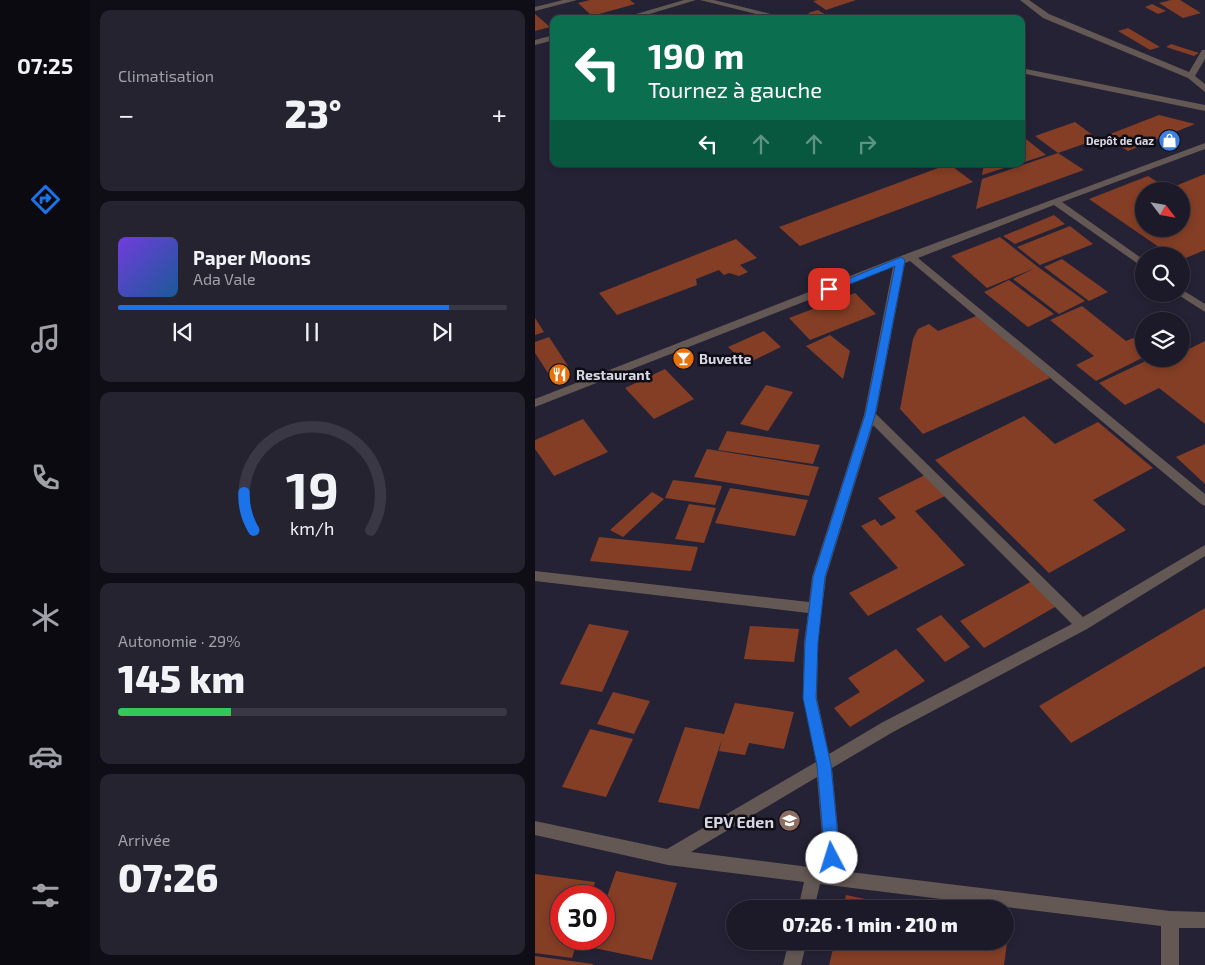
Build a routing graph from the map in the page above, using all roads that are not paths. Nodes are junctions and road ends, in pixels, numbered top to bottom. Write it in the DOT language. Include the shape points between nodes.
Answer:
graph roads {
  1 [pos="573,0"];
  2 [pos="692,0"];
  3 [pos="704,0"];
  4 [pos="1024,0"];
  5 [pos="535,10"];
  6 [pos="638,15"];
  7 [pos="770,15"];
  8 [pos="550,39"];
  9 [pos="535,43"];
  10 [pos="1205,52"];
  11 [pos="1025,71"];
  12 [pos="1191,76"];
  13 [pos="1205,89"];
  14 [pos="1205,108"];
  15 [pos="1205,146"];
  16 [pos="1054,200"];
  17 [pos="905,258"];
  18 [pos="1135,258"];
  19 [pos="1190,298"];
  20 [pos="1205,309"];
  21 [pos="535,403"];
  22 [pos="870,415"];
  23 [pos="1205,501"];
  24 [pos="1205,550"];
  25 [pos="535,576"];
  26 [pos="816,608"];
  27 [pos="1082,625"];
  28 [pos="824,765"];
  29 [pos="535,828"];
  30 [pos="668,857"];
  31 [pos="814,875"];
  32 [pos="834,877"];
  33 [pos="808,900"];
  34 [pos="1170,919"];
  35 [pos="1205,920"];
  36 [pos="796,950"];
  37 [pos="793,965"];
  38 [pos="1170,965"];
  1 -- 5 [label="street"];
  2 -- 6 [label="street"];
  3 -- 7 [label="street"];
  4 -- 12 [label="street" via="1046,16"];
  8 -- 9 [label="street"];
  10 -- 12 [label="street"];
  11 -- 14 [label="street"];
  12 -- 13 [label="street"];
  15 -- 16 [label="street"];
  16 -- 17 [label="street"];
  16 -- 18 [label="street"];
  17 -- 21 [label="street"];
  17 -- 22 [label="street"];
  17 -- 23 [label="street"];
  19 -- 20 [label="street"];
  22 -- 26 [label="street" via="819,577"];
  22 -- 27 [label="street"];
  24 -- 27 [label="street"];
  25 -- 26 [label="street"];
  26 -- 28 [label="street" via="811,643 810,698"];
  27 -- 28 [label="street" via="888,727"];
  28 -- 30 [label="street"];
  28 -- 32 [label="street"];
  29 -- 30 [label="street"];
  30 -- 31 [label="street"];
  31 -- 32 [label="street"];
  31 -- 33 [label="street"];
  32 -- 34 [label="street"];
  34 -- 35 [label="street"];
  34 -- 38 [label="street"];
  36 -- 37 [label="street"];
}
